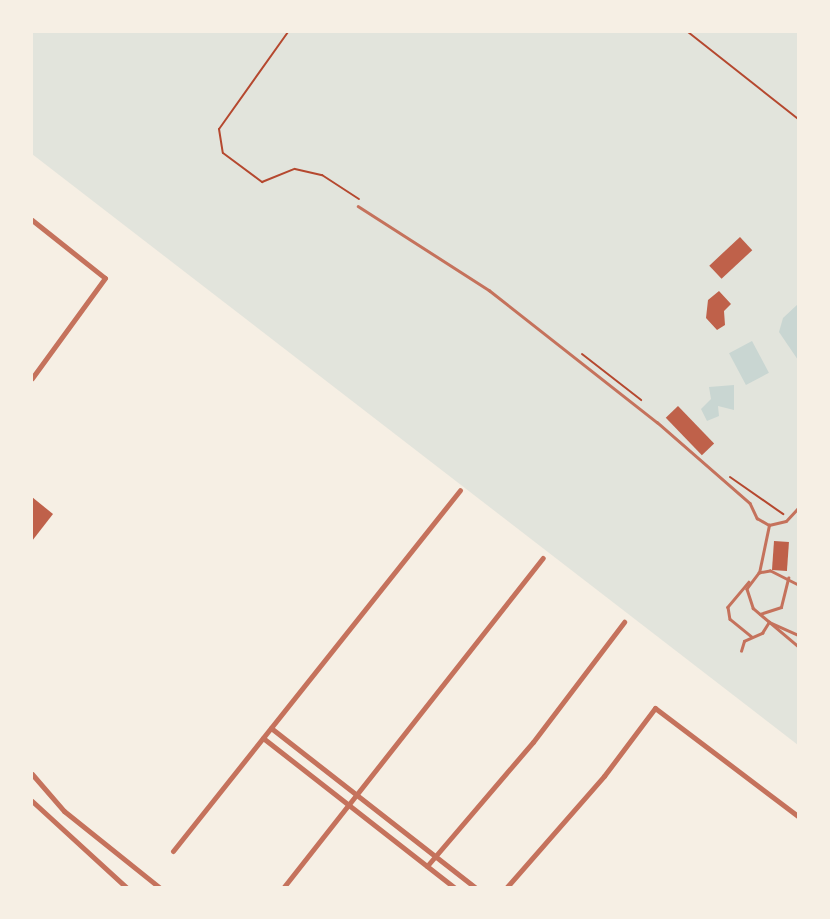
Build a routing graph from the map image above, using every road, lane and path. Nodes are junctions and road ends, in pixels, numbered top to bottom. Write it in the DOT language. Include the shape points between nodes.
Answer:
graph roads {
  1 [pos="688,32"];
  2 [pos="799,119"];
  3 [pos="358,206"];
  4 [pos="32,220"];
  5 [pos="41,365"];
  6 [pos="32,368"];
  7 [pos="32,378"];
  8 [pos="460,490"];
  9 [pos="799,508"];
  10 [pos="769,525"];
  11 [pos="543,558"];
  12 [pos="759,573"];
  13 [pos="788,578"];
  14 [pos="752,580"];
  15 [pos="799,585"];
  16 [pos="760,614"];
  17 [pos="624,622"];
  18 [pos="769,622"];
  19 [pos="799,635"];
  20 [pos="752,637"];
  21 [pos="799,646"];
  22 [pos="741,651"];
  23 [pos="271,728"];
  24 [pos="263,738"];
  25 [pos="32,774"];
  26 [pos="357,794"];
  27 [pos="32,801"];
  28 [pos="349,805"];
  29 [pos="799,816"];
  30 [pos="173,851"];
  31 [pos="435,856"];
  32 [pos="427,866"];
  33 [pos="127,887"];
  34 [pos="160,887"];
  35 [pos="283,887"];
  36 [pos="455,887"];
  37 [pos="476,887"];
  38 [pos="506,887"];
  1 -- 2 [label="path"];
  3 -- 10 [label="lane" via="489,290 657,422"];
  4 -- 5 [label="street" via="105,278"];
  5 -- 6 [label="street"];
  5 -- 7 [label="street"];
  8 -- 23 [label="street"];
  9 -- 10 [label="lane" via="786,521"];
  10 -- 12 [label="lane"];
  11 -- 26 [label="street"];
  12 -- 13 [label="lane" via="770,571"];
  12 -- 14 [label="lane"];
  13 -- 15 [label="lane"];
  13 -- 16 [label="lane" via="781,607"];
  14 -- 16 [label="lane" via="748,598"];
  14 -- 20 [label="lane" via="728,607 730,619"];
  16 -- 18 [label="lane"];
  17 -- 31 [label="street" via="533,742"];
  18 -- 19 [label="lane"];
  18 -- 20 [label="lane" via="762,633"];
  18 -- 21 [label="lane"];
  20 -- 22 [label="lane" via="744,641"];
  23 -- 24 [label="street"];
  23 -- 26 [label="street"];
  24 -- 28 [label="street"];
  24 -- 30 [label="street"];
  25 -- 34 [label="street" via="64,811"];
  26 -- 28 [label="street"];
  26 -- 31 [label="street"];
  27 -- 33 [label="street"];
  28 -- 32 [label="street"];
  28 -- 35 [label="street"];
  29 -- 38 [label="street" via="656,708 604,776"];
  31 -- 32 [label="street"];
  31 -- 37 [label="street"];
  32 -- 36 [label="street"];
}
